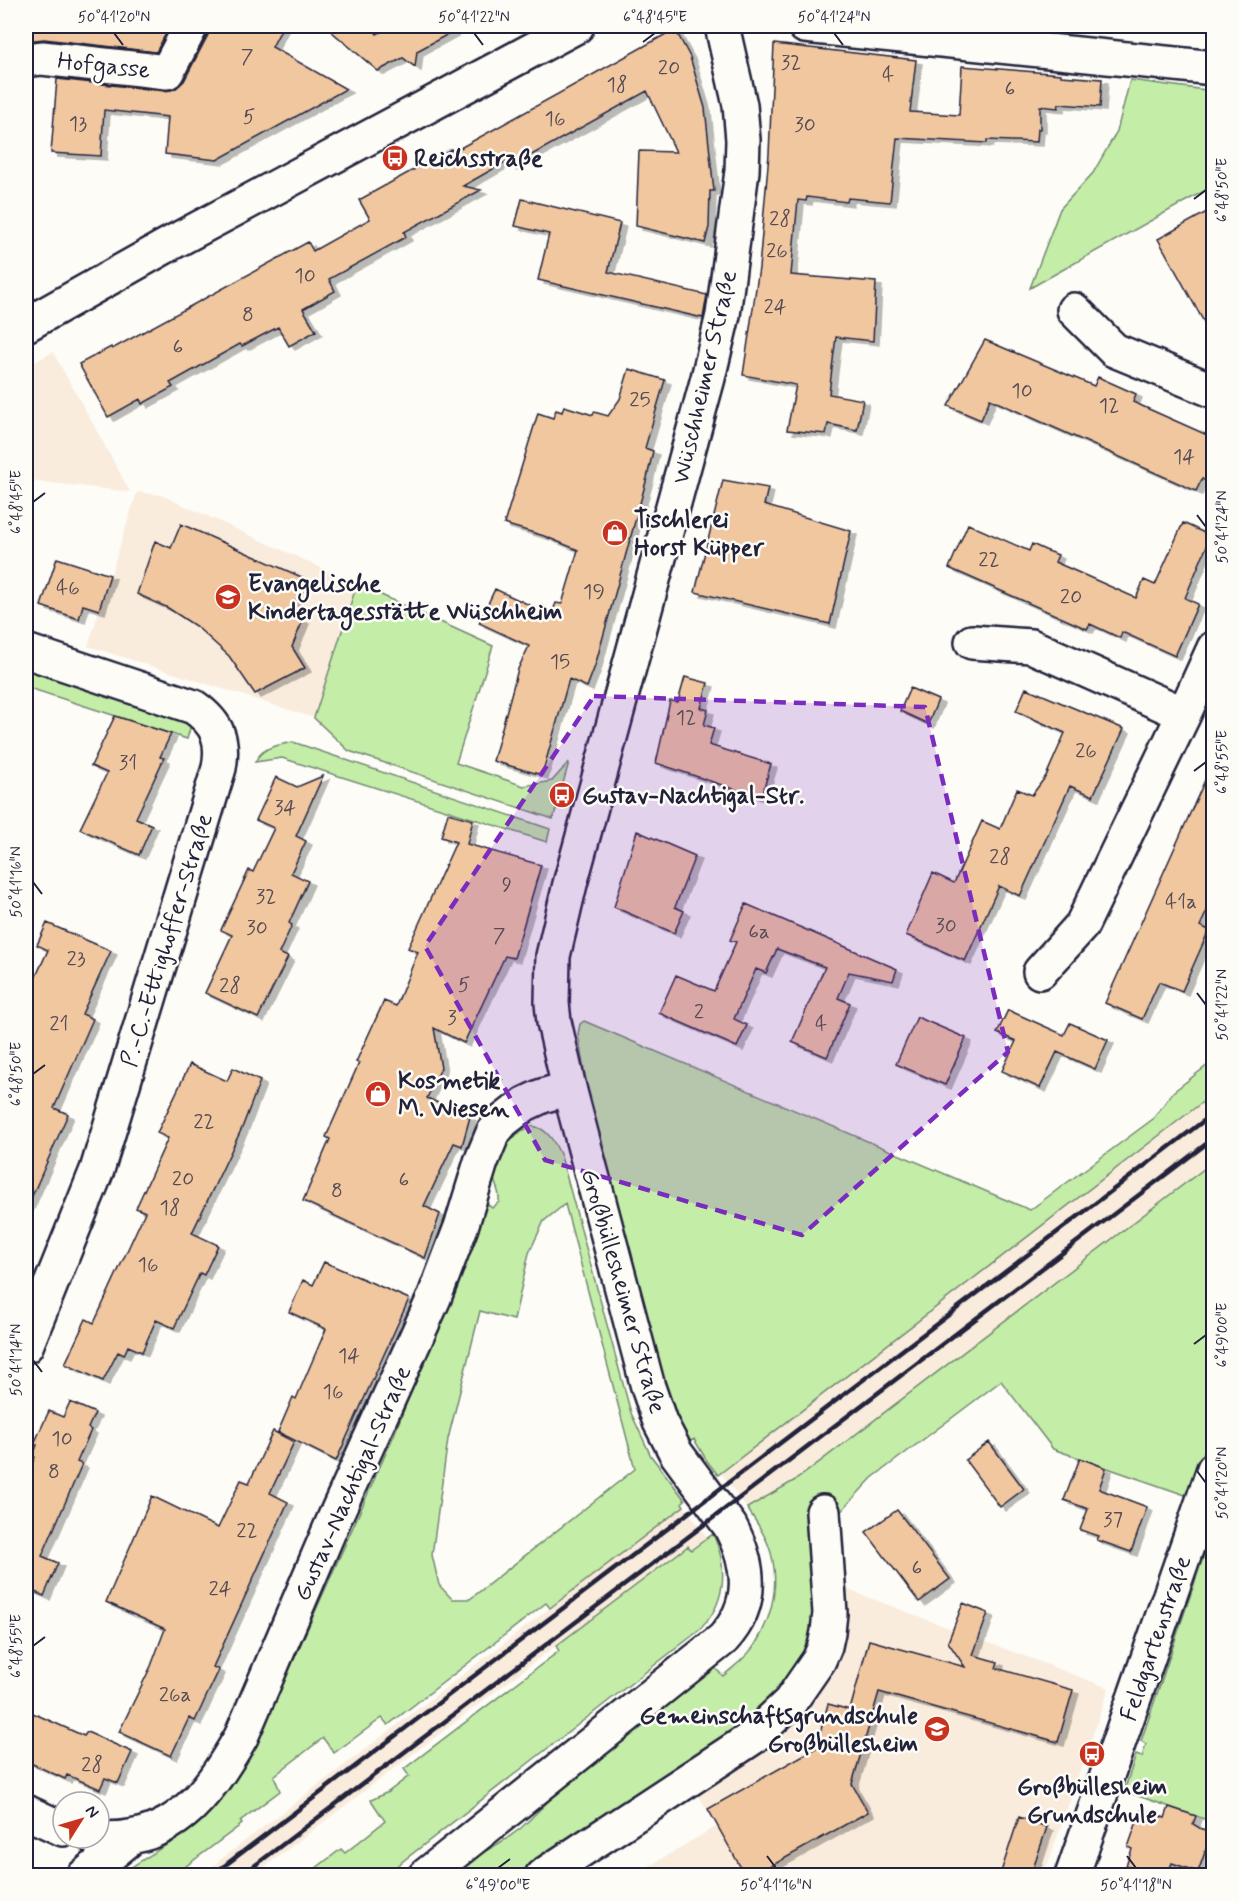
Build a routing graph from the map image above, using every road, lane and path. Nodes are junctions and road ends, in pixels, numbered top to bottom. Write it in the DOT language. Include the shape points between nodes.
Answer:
graph roads {
  1 [pos="191,26"];
  2 [pos="577,26"];
  3 [pos="722,26"];
  4 [pos="805,26"];
  5 [pos="26,60"];
  6 [pos="1214,68"];
  7 [pos="1074,310"];
  8 [pos="26,325"];
  9 [pos="1214,391"];
  10 [pos="972,642"];
  11 [pos="1214,648"];
  12 [pos="26,651"];
  13 [pos="1184,714"];
  14 [pos="1040,972"];
  15 [pos="552,1003"];
  16 [pos="569,1088"];
  17 [pos="26,1346"];
  18 [pos="1214,1469"];
  19 [pos="823,1512"];
  20 [pos="26,1812"];
  21 [pos="51,1823"];
  22 [pos="132,1837"];
  23 [pos="111,1839"];
  24 [pos="84,1875"];
  25 [pos="425,1875"];
  26 [pos="542,1875"];
  27 [pos="1072,1875"];
  1 -- 5 [label="street, Hofgasse" via="167,72 42,58"];
  2 -- 8 [label="street"];
  3 -- 15 [label="street, Wüschheimer Straße" via="733,66 743,140 739,210 723,315 557,936 551,975"];
  4 -- 6 [label="street"];
  7 -- 9 [label="street" via="1114,350"];
  10 -- 13 [label="street" via="1031,646"];
  11 -- 13 [label="street"];
  12 -- 17 [label="street, P.-C.-Ettighoffer-Straße" via="194,706 211,722 221,745 219,768 97,1170"];
  13 -- 14 [label="street" via="1082,925"];
  15 -- 16 [label="street, Großbüllesheimer Straße"];
  16 -- 22 [label="street, Gustav-Nachtigal-Straße" via="525,1104 493,1133 434,1298 235,1746 215,1778 178,1818 157,1831"];
  16 -- 25 [label="street, Großbüllesheimer Straße" via="651,1397 676,1453 730,1526 746,1568 747,1585 732,1629 723,1639"];
  18 -- 27 [label="street, Feldgartenstraße"];
  19 -- 26 [label="street" via="828,1632 819,1660 790,1702 752,1738"];
  20 -- 21 [label="street"];
  22 -- 23 [label="street, Gustav-Nachtigal-Straße"];
  22 -- 24 [label="street"];
}
